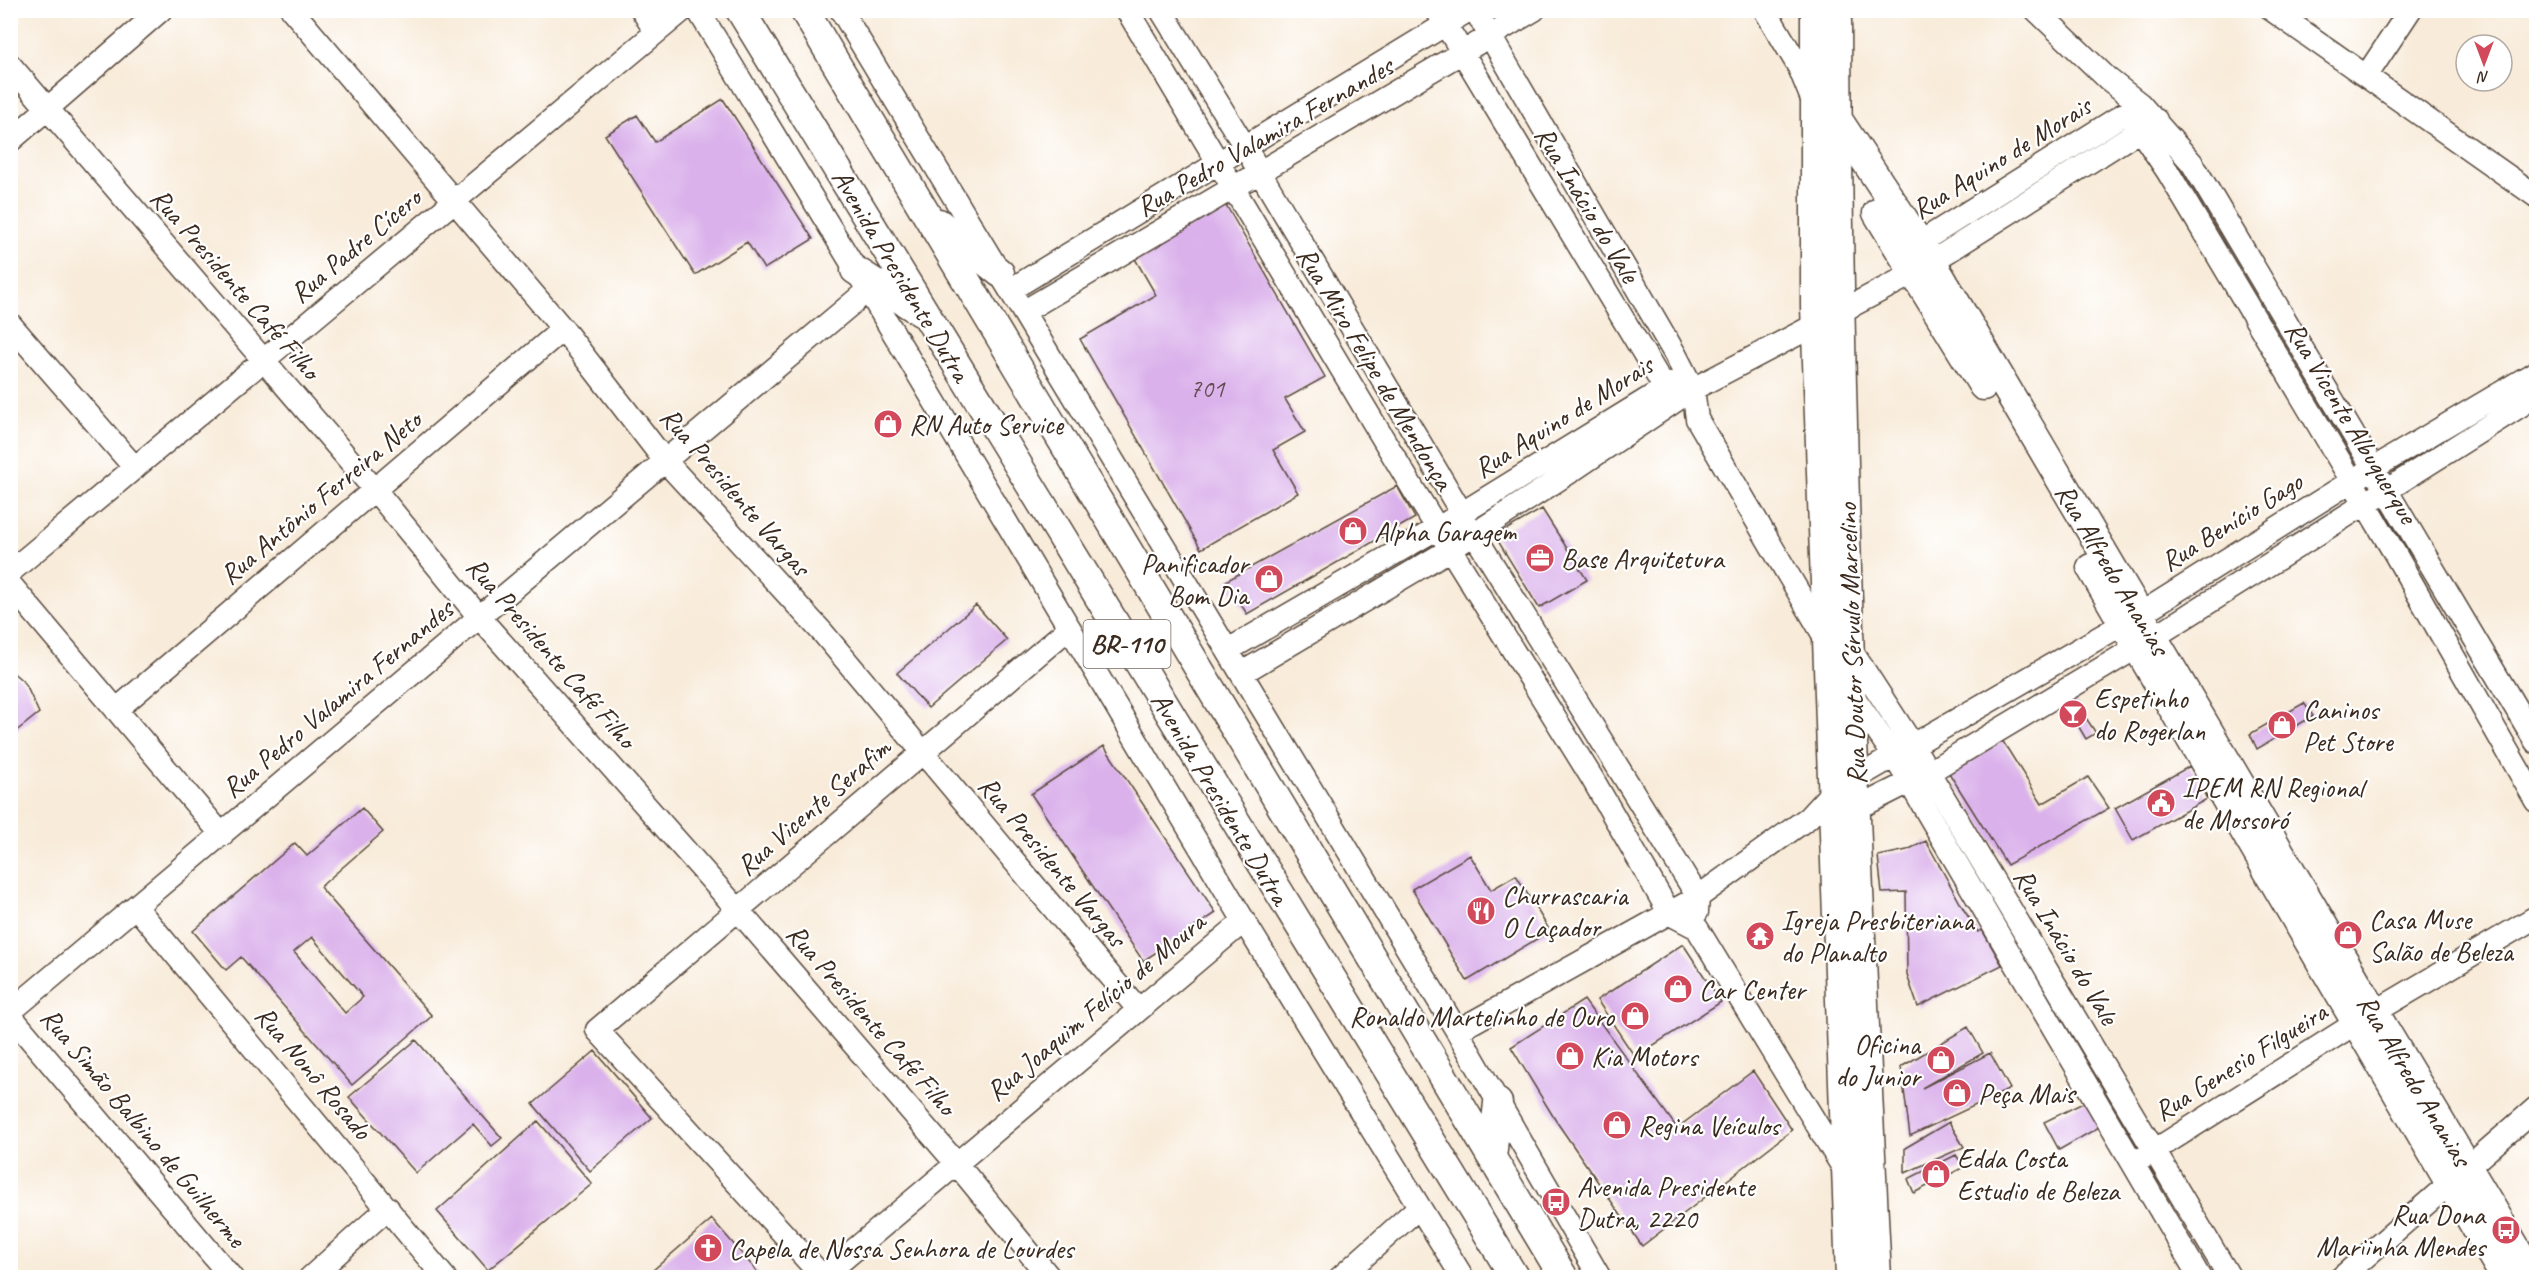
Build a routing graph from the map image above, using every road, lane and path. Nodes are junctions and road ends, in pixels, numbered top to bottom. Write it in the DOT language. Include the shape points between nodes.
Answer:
graph roads {
  1 [pos="161,10"];
  2 [pos="292,10"];
  3 [pos="642,10"];
  4 [pos="683,10"];
  5 [pos="698,10"];
  6 [pos="740,10"];
  7 [pos="804,10"];
  8 [pos="841,10"];
  9 [pos="1127,10"];
  10 [pos="1161,10"];
  11 [pos="1469,10"];
  12 [pos="1475,10"];
  13 [pos="1534,10"];
  14 [pos="1765,10"];
  15 [pos="1815,10"];
  16 [pos="1837,10"];
  17 [pos="2036,10"];
  18 [pos="2272,10"];
  19 [pos="2410,10"];
  20 [pos="1441,17"];
  21 [pos="655,32"];
  22 [pos="1492,36"];
  23 [pos="1462,54"];
  24 [pos="10,65"];
  25 [pos="1807,73"];
  26 [pos="2367,75"];
  27 [pos="1360,76"];
  28 [pos="1377,105"];
  29 [pos="48,108"];
  30 [pos="1826,113"];
  31 [pos="2141,116"];
  32 [pos="10,141"];
  33 [pos="1245,147"];
  34 [pos="1838,147"];
  35 [pos="1219,164"];
  36 [pos="1260,172"];
  37 [pos="1234,187"];
  38 [pos="2536,196"];
  39 [pos="454,201"];
  40 [pos="922,209"];
  41 [pos="2241,245"];
  42 [pos="2218,257"];
  43 [pos="1922,260"];
  44 [pos="862,280"];
  45 [pos="1005,282"];
  46 [pos="1023,312"];
  47 [pos="1825,314"];
  48 [pos="928,316"];
  49 [pos="10,324"];
  50 [pos="563,329"];
  51 [pos="263,361"];
  52 [pos="2536,372"];
  53 [pos="1690,382"];
  54 [pos="1669,395"];
  55 [pos="2536,396"];
  56 [pos="2473,409"];
  57 [pos="1697,419"];
  58 [pos="2485,429"];
  59 [pos="666,461"];
  60 [pos="1564,464"];
  61 [pos="2374,467"];
  62 [pos="135,468"];
  63 [pos="2352,481"];
  64 [pos="375,490"];
  65 [pos="2388,490"];
  66 [pos="2366,504"];
  67 [pos="1461,514"];
  68 [pos="1438,528"];
  69 [pos="1474,534"];
  70 [pos="1451,549"];
  71 [pos="10,572"];
  72 [pos="10,584"];
  73 [pos="479,617"];
  74 [pos="1069,628"];
  75 [pos="2138,630"];
  76 [pos="1839,645"];
  77 [pos="1228,650"];
  78 [pos="1242,673"];
  79 [pos="1851,693"];
  80 [pos="116,710"];
  81 [pos="2536,742"];
  82 [pos="1903,750"];
  83 [pos="922,752"];
  84 [pos="1618,764"];
  85 [pos="1919,777"];
  86 [pos="1592,778"];
  87 [pos="1844,786"];
  88 [pos="2536,801"];
  89 [pos="1833,816"];
  90 [pos="222,835"];
  91 [pos="1698,897"];
  92 [pos="136,907"];
  93 [pos="738,910"];
  94 [pos="1670,914"];
  95 [pos="2536,917"];
  96 [pos="1244,921"];
  97 [pos="1697,928"];
  98 [pos="1138,1009"];
  99 [pos="10,1014"];
  100 [pos="2365,1018"];
  101 [pos="1456,1031"];
  102 [pos="1498,1103"];
  103 [pos="2536,1108"];
  104 [pos="2154,1151"];
  105 [pos="1492,1158"];
  106 [pos="956,1163"];
  107 [pos="2132,1164"];
  108 [pos="2458,1174"];
  109 [pos="1848,1176"];
  110 [pos="388,1208"];
  111 [pos="1418,1208"];
  112 [pos="821,1277"];
  113 [pos="231,1278"];
  114 [pos="310,1278"];
  115 [pos="445,1278"];
  116 [pos="1050,1278"];
  117 [pos="1340,1278"];
  118 [pos="1463,1278"];
  119 [pos="1515,1278"];
  120 [pos="1564,1278"];
  121 [pos="1600,1278"];
  122 [pos="1850,1278"];
  123 [pos="1877,1278"];
  124 [pos="2200,1278"];
  125 [pos="2230,1278"];
  126 [pos="2341,1278"];
  127 [pos="2505,1278"];
  128 [pos="2534,1278"];
  1 -- 29 [label="street"];
  2 -- 39 [label="street, Rua Presidente Vargas"];
  3 -- 21 [label="street"];
  4 -- 21 [label="street, Rua Padre Cícero"];
  5 -- 44 [label="street, Avenida Presidente Dutra"];
  6 -- 48 [label="main road, Avenida Presidente Dutra / BR-110"];
  7 -- 40 [label="main road, Avenida Presidente Dutra / BR-110"];
  8 -- 45 [label="street"];
  9 -- 35 [label="street, Rua Miro Felipe de Mendonça"];
  10 -- 33 [label="street, Rua Miro Felipe de Mendonça"];
  11 -- 20 [label="street, Rua Pedro Valamira Fernandes"];
  12 -- 22 [label="street, Rua Inácio do Vale"];
  13 -- 22 [label="street, Rua Pedro Valamira Fernandes"];
  14 -- 25 [label="street"];
  15 -- 25 [label="main road, Rua Doutor Sérvulo Marcelino"];
  16 -- 30 [label="main road, Rua Doutor Sérvulo Marcelino"];
  17 -- 31 [label="street, Rua Vicente Albuquerque"];
  18 -- 26 [label="street"];
  19 -- 26 [label="street"];
  20 -- 23 [label="street, Rua Inácio do Vale"];
  20 -- 27 [label="street, Rua Pedro Valamira Fernandes"];
  21 -- 39 [label="street, Rua Padre Cícero"];
  22 -- 23 [label="street, Rua Pedro Valamira Fernandes"];
  22 -- 53 [label="street, Rua Inácio do Vale"];
  23 -- 28 [label="street, Rua Pedro Valamira Fernandes"];
  23 -- 54 [label="street, Rua Inácio do Vale"];
  24 -- 29 [label="street, Rua Presidente Café Filho"];
  25 -- 30 [label="main road, Rua Doutor Sérvulo Marcelino"];
  26 -- 38 [label="street"];
  27 -- 28 [label="street"];
  27 -- 33 [label="street, Rua Pedro Valamira Fernandes"];
  28 -- 36 [label="street, Rua Pedro Valamira Fernandes"];
  29 -- 32 [label="street"];
  29 -- 51 [label="street, Rua Presidente Café Filho"];
  30 -- 34 [label="main road, Rua Alfredo Ananias"];
  30 -- 43 [label="main road, Rua Alfredo Ananias"];
  30 -- 47 [label="main road, Rua Doutor Sérvulo Marcelino"];
  31 -- 41 [label="street, Rua Vicente Albuquerque" via="2193,163"];
  31 -- 42 [label="street, Rua Vicente Albuquerque"];
  31 -- 43 [label="street, Rua Aquino de Morais"];
  33 -- 35 [label="street, Rua Pedro Valamira Fernandes"];
  33 -- 36 [label="street, Rua Miro Felipe de Mendonça"];
  34 -- 43 [label="main road, Rua Alfredo Ananias"];
  34 -- 47 [label="main road, Rua Doutor Sérvulo Marcelino"];
  35 -- 37 [label="street, Rua Miro Felipe de Mendonça"];
  35 -- 45 [label="street, Rua Pedro Valamira Fernandes"];
  36 -- 37 [label="street, Rua Pedro Valamira Fernandes"];
  36 -- 67 [label="street, Rua Miro Felipe de Mendonça"];
  37 -- 46 [label="street, Rua Pedro Valamira Fernandes"];
  37 -- 68 [label="street, Rua Miro Felipe de Mendonça"];
  39 -- 50 [label="street, Rua Presidente Vargas"];
  39 -- 51 [label="street, Rua Padre Cícero"];
  40 -- 45 [label="main road"];
  40 -- 105 [label="main road, Avenida Presidente Dutra / BR-110"];
  41 -- 42 [label="street"];
  41 -- 61 [label="street, Rua Vicente Albuquerque"];
  42 -- 63 [label="street, Rua Vicente Albuquerque"];
  43 -- 47 [label="street, Rua Aquino de Morais"];
  43 -- 75 [label="main road, Rua Alfredo Ananias"];
  44 -- 48 [label="main road"];
  44 -- 59 [label="street, Rua Pedro Valamira Fernandes"];
  44 -- 74 [label="street, Avenida Presidente Dutra"];
  45 -- 46 [label="street"];
  46 -- 77 [label="street"];
  47 -- 53 [label="street, Rua Aquino de Morais"];
  47 -- 76 [label="main road, Rua Doutor Sérvulo Marcelino"];
  48 -- 119 [label="main road, Avenida Presidente Dutra / BR-110"];
  49 -- 62 [label="street"];
  50 -- 59 [label="street, Rua Presidente Vargas"];
  50 -- 64 [label="street, Rua Antônio Ferreira Neto"];
  51 -- 62 [label="street, Rua Padre Cícero"];
  51 -- 64 [label="street, Rua Presidente Café Filho"];
  52 -- 56 [label="street, Rua Benício Gago"];
  53 -- 54 [label="street, Rua Aquino de Morais"];
  53 -- 57 [label="street, Rua Inácio do Vale"];
  54 -- 57 [label="street, Rua Inácio do Vale"];
  54 -- 60 [label="street, Rua Aquino de Morais"];
  55 -- 58 [label="street, Rua Benício Gago"];
  56 -- 58 [label="street"];
  56 -- 61 [label="street, Rua Benício Gago"];
  57 -- 76 [label="street, Rua Inácio do Vale"];
  58 -- 65 [label="street, Rua Benício Gago"];
  59 -- 73 [label="street, Rua Pedro Valamira Fernandes"];
  59 -- 83 [label="street, Rua Presidente Vargas" via="823,633"];
  60 -- 67 [label="street, Rua Aquino de Morais"];
  60 -- 69 [label="street, Rua Aquino de Morais"];
  61 -- 63 [label="street, Rua Benício Gago"];
  61 -- 65 [label="street, Rua Vicente Albuquerque"];
  62 -- 71 [label="street, Rua Padre Cícero"];
  63 -- 66 [label="street, Rua Vicente Albuquerque"];
  63 -- 75 [label="street, Rua Benício Gago"];
  64 -- 73 [label="street, Rua Presidente Café Filho"];
  64 -- 80 [label="street, Rua Antônio Ferreira Neto"];
  65 -- 66 [label="street, Rua Benício Gago"];
  65 -- 81 [label="street, Rua Vicente Albuquerque"];
  66 -- 75 [label="street, Rua Benício Gago"];
  66 -- 88 [label="street, Rua Vicente Albuquerque"];
  67 -- 68 [label="street, Rua Aquino de Morais"];
  67 -- 69 [label="street, Rua Miro Felipe de Mendonça"];
  68 -- 70 [label="street, Rua Miro Felipe de Mendonça"];
  68 -- 77 [label="street, Rua Aquino de Morais"];
  69 -- 70 [label="street, Rua Aquino de Morais"];
  69 -- 84 [label="street, Rua Miro Felipe de Mendonça"];
  70 -- 78 [label="street, Rua Aquino de Morais"];
  70 -- 86 [label="street, Rua Miro Felipe de Mendonça"];
  72 -- 80 [label="street"];
  73 -- 90 [label="street, Rua Pedro Valamira Fernandes"];
  73 -- 93 [label="street, Rua Presidente Café Filho"];
  74 -- 83 [label="street, Rua Vicente Serafim"];
  74 -- 96 [label="street, Avenida Presidente Dutra"];
  75 -- 82 [label="street, Rua Benício Gago"];
  75 -- 85 [label="street, Rua Benício Gago"];
  75 -- 100 [label="main road, Rua Alfredo Ananias"];
  76 -- 79 [label="main road, Rua Doutor Sérvulo Marcelino"];
  76 -- 82 [label="street, Rua Inácio do Vale"];
  76 -- 87 [label="main road, Rua Doutor Sérvulo Marcelino"];
  77 -- 78 [label="street"];
  78 -- 101 [label="street"];
  79 -- 82 [label="street, Rua Inácio do Vale"];
  79 -- 87 [label="main road, Rua Doutor Sérvulo Marcelino"];
  80 -- 90 [label="street"];
  82 -- 85 [label="street, Rua Inácio do Vale"];
  82 -- 87 [label="street, Rua Benício Gago"];
  83 -- 93 [label="street, Rua Vicente Serafim"];
  83 -- 98 [label="street, Rua Presidente Vargas"];
  84 -- 86 [label="street"];
  84 -- 91 [label="street, Rua Miro Felipe de Mendonça"];
  85 -- 89 [label="street, Rua Benício Gago"];
  85 -- 104 [label="street, Rua Inácio do Vale"];
  85 -- 107 [label="street, Rua Inácio do Vale"];
  86 -- 94 [label="street, Rua Miro Felipe de Mendonça"];
  87 -- 89 [label="main road, Rua Doutor Sérvulo Marcelino"];
  89 -- 91 [label="street, Rua Benício Gago"];
  89 -- 109 [label="main road, Rua Doutor Sérvulo Marcelino"];
  89 -- 123 [label="main road, Rua Doutor Sérvulo Marcelino"];
  90 -- 92 [label="street, Rua Pedro Valamira Fernandes"];
  91 -- 94 [label="street, Rua Benício Gago"];
  91 -- 97 [label="street"];
  92 -- 99 [label="street, Rua Pedro Valamira Fernandes"];
  92 -- 110 [label="street, Rua Nonô Rosado"];
  93 -- 106 [label="street, Rua Presidente Café Filho"];
  93 -- 112 [label="street, Rua Vicente Serafim" via="597,1030"];
  94 -- 97 [label="street"];
  94 -- 101 [label="street, Rua Benício Gago"];
  95 -- 100 [label="street, Rua Genesio Filgueira"];
  96 -- 98 [label="street, Rua Joaquim Felício de Moura"];
  96 -- 111 [label="street, Avenida Presidente Dutra"];
  97 -- 109 [label="street"];
  98 -- 106 [label="street, Rua Joaquim Felício de Moura"];
  99 -- 113 [label="street, Rua Simão Balbino de Guilherme"];
  100 -- 104 [label="street, Rua Genesio Filgueira"];
  100 -- 108 [label="main road, Rua Alfredo Ananias"];
  101 -- 102 [label="street"];
  102 -- 105 [label="main road"];
  102 -- 121 [label="street"];
  103 -- 108 [label="street"];
  104 -- 107 [label="street, Rua Genesio Filgueira"];
  104 -- 125 [label="street, Rua Inácio do Vale"];
  105 -- 120 [label="main road, Avenida Presidente Dutra / BR-110"];
  106 -- 112 [label="street, Rua Joaquim Felício de Moura"];
  106 -- 116 [label="street, Rua Presidente Café Filho"];
  107 -- 124 [label="street, Rua Inácio do Vale"];
  108 -- 126 [label="street"];
  108 -- 127 [label="main road, Rua Alfredo Ananias"];
  108 -- 128 [label="main road, Rua Alfredo Ananias"];
  109 -- 122 [label="main road, Rua Doutor Sérvulo Marcelino"];
  110 -- 114 [label="street"];
  110 -- 115 [label="street, Rua Nonô Rosado"];
  111 -- 117 [label="street"];
  111 -- 118 [label="street, Avenida Presidente Dutra"];
}
